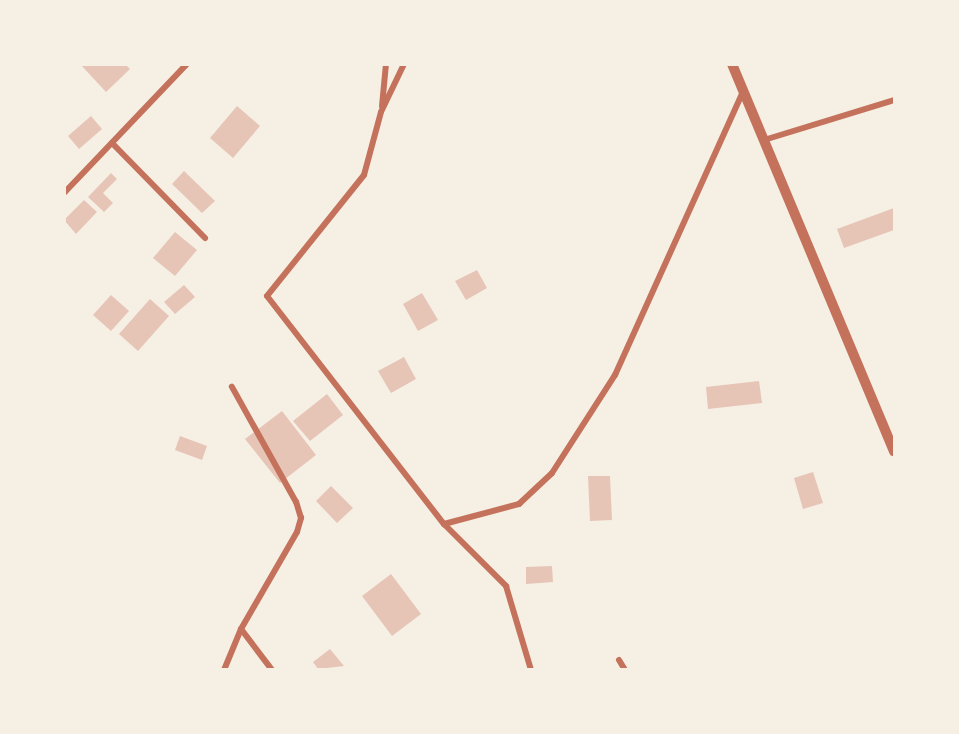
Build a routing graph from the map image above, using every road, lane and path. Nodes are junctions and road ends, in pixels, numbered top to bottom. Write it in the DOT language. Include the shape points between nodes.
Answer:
graph roads {
  1 [pos="187,64"];
  2 [pos="386,64"];
  3 [pos="404,64"];
  4 [pos="732,64"];
  5 [pos="743,90"];
  6 [pos="894,100"];
  7 [pos="381,112"];
  8 [pos="764,140"];
  9 [pos="112,143"];
  10 [pos="64,193"];
  11 [pos="205,238"];
  12 [pos="232,387"];
  13 [pos="894,451"];
  14 [pos="444,524"];
  15 [pos="241,628"];
  16 [pos="619,660"];
  17 [pos="224,669"];
  18 [pos="272,669"];
  19 [pos="531,669"];
  20 [pos="625,669"];
  1 -- 9 [label="street"];
  2 -- 7 [label="street"];
  3 -- 7 [label="street"];
  4 -- 5 [label="street"];
  5 -- 8 [label="street"];
  5 -- 14 [label="street" via="615,375 552,473 519,504"];
  6 -- 8 [label="street"];
  7 -- 14 [label="street" via="364,175 267,296"];
  8 -- 13 [label="street"];
  9 -- 10 [label="street"];
  9 -- 11 [label="street"];
  12 -- 15 [label="street" via="296,502 301,518 297,532"];
  14 -- 19 [label="street" via="506,586"];
  15 -- 17 [label="street"];
  15 -- 18 [label="street"];
  16 -- 20 [label="street"];
}
